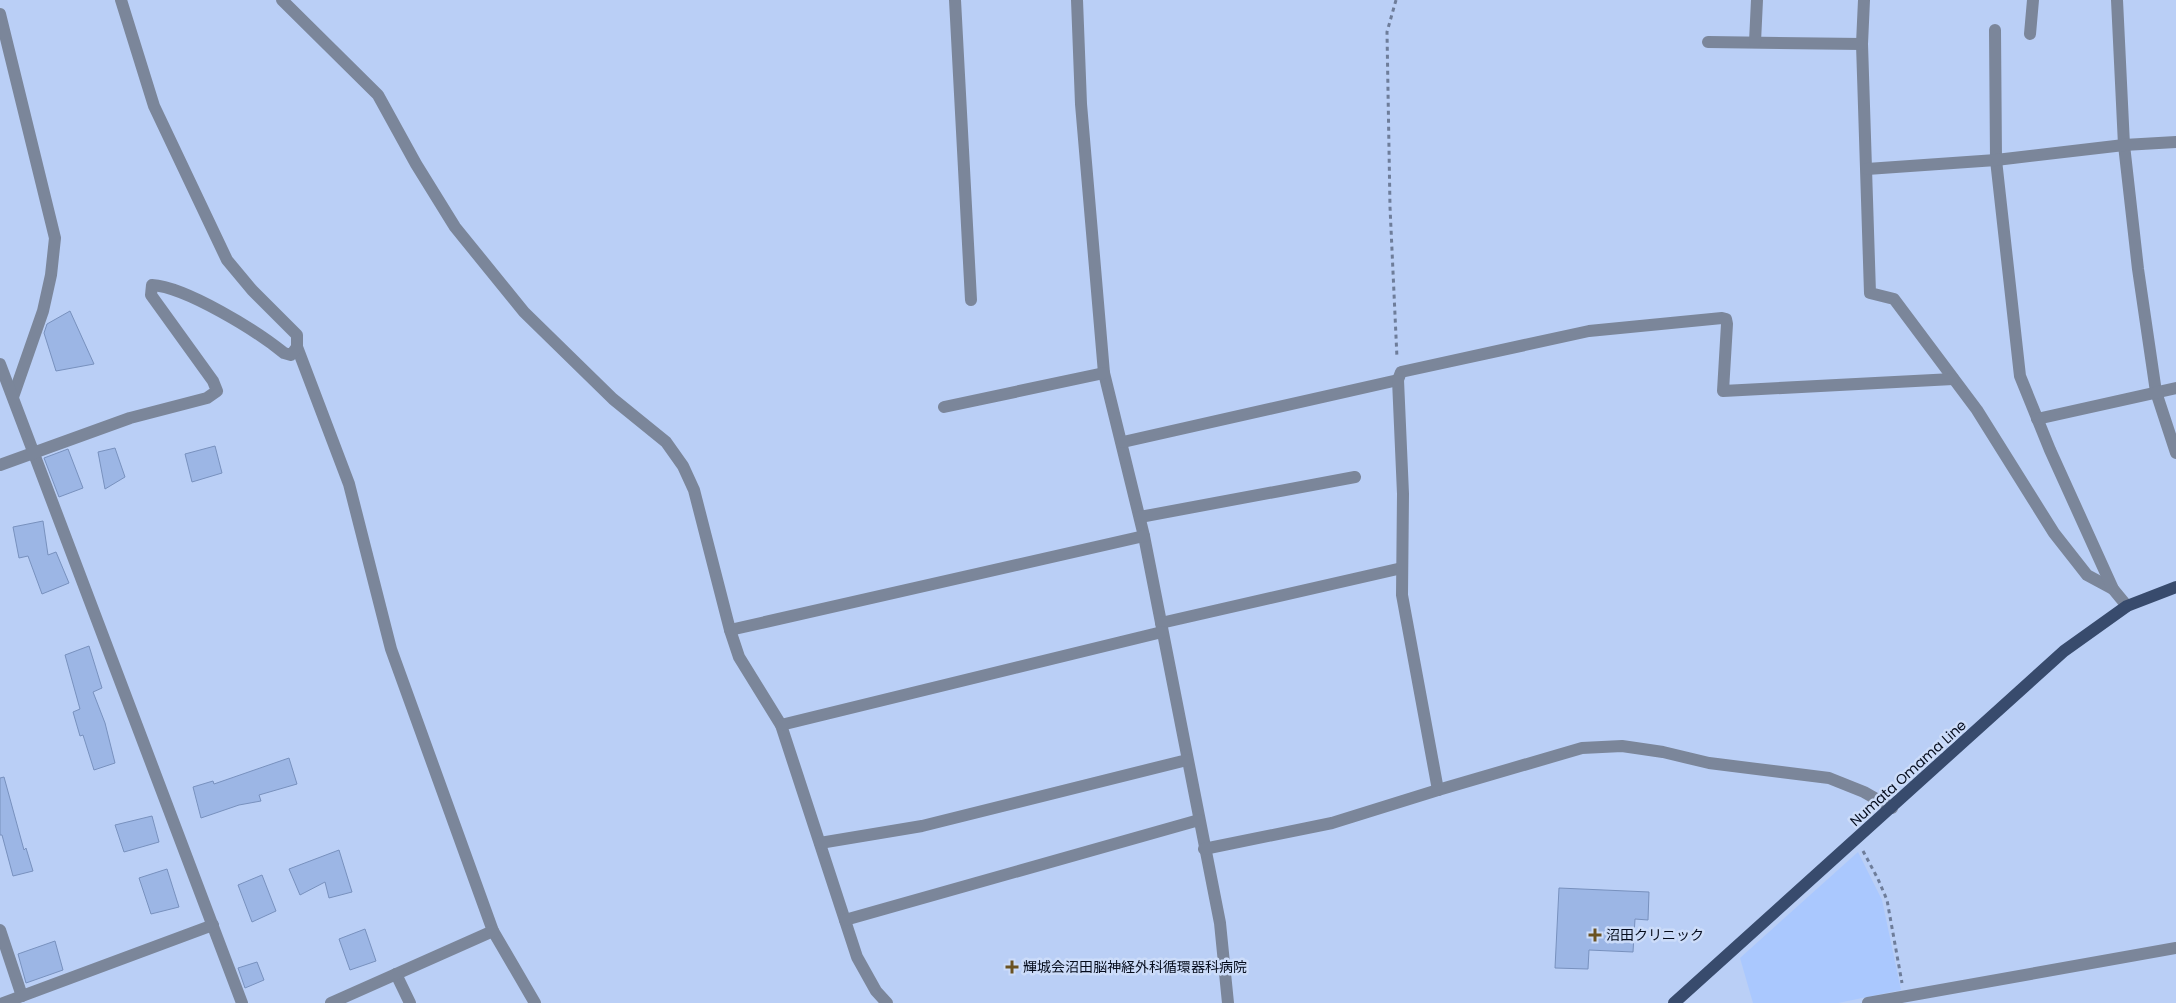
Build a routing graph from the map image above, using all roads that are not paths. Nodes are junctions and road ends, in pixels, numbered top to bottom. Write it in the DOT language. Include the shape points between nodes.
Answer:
graph roads {
  1 [pos="121,0"];
  2 [pos="282,0"];
  3 [pos="955,0"];
  4 [pos="1077,0"];
  5 [pos="1757,0"];
  6 [pos="1864,0"];
  7 [pos="2033,0"];
  8 [pos="2117,0"];
  9 [pos="0,14"];
  10 [pos="1995,30"];
  11 [pos="2030,34"];
  12 [pos="1708,42"];
  13 [pos="1755,42"];
  14 [pos="1862,44"];
  15 [pos="2176,142"];
  16 [pos="2124,145"];
  17 [pos="1996,160"];
  18 [pos="1867,169"];
  19 [pos="971,300"];
  20 [pos="297,347"];
  21 [pos="0,364"];
  22 [pos="1104,373"];
  23 [pos="1953,379"];
  24 [pos="1398,380"];
  25 [pos="2176,388"];
  26 [pos="2156,392"];
  27 [pos="13,397"];
  28 [pos="944,407"];
  29 [pos="2037,419"];
  30 [pos="1123,442"];
  31 [pos="2176,453"];
  32 [pos="32,454"];
  33 [pos="0,466"];
  34 [pos="1354,477"];
  35 [pos="1140,517"];
  36 [pos="1144,536"];
  37 [pos="1402,568"];
  38 [pos="2176,587"];
  39 [pos="2113,589"];
  40 [pos="2126,606"];
  41 [pos="1161,628"];
  42 [pos="730,630"];
  43 [pos="781,725"];
  44 [pos="1187,760"];
  45 [pos="1438,790"];
  46 [pos="1892,808"];
  47 [pos="1199,820"];
  48 [pos="820,843"];
  49 [pos="1204,849"];
  50 [pos="845,920"];
  51 [pos="213,926"];
  52 [pos="0,930"];
  53 [pos="494,931"];
  54 [pos="2176,948"];
  55 [pos="396,974"];
  56 [pos="22,996"];
  57 [pos="1908,998"];
  58 [pos="3,1003"];
  59 [pos="242,1003"];
  60 [pos="331,1003"];
  61 [pos="410,1003"];
  62 [pos="535,1003"];
  63 [pos="888,1003"];
  64 [pos="1228,1003"];
  65 [pos="1674,1003"];
  66 [pos="1868,1003"];
  1 -- 20 [label="street" via="154,106 227,260 297,335"];
  2 -- 42 [label="street" via="378,95 455,226 524,312 613,399 666,442 683,466 694,490"];
  3 -- 19 [label="street"];
  4 -- 22 [label="street" via="1081,104"];
  5 -- 13 [label="street"];
  6 -- 14 [label="street"];
  7 -- 11 [label="street"];
  8 -- 16 [label="street"];
  9 -- 27 [label="street" via="55,238 43,311"];
  10 -- 17 [label="street"];
  12 -- 13 [label="street"];
  13 -- 14 [label="street"];
  14 -- 18 [label="street"];
  15 -- 16 [label="street"];
  16 -- 17 [label="street"];
  16 -- 26 [label="street"];
  17 -- 18 [label="street"];
  17 -- 29 [label="street" via="2020,376"];
  18 -- 23 [label="street" via="1870,293 1894,299"];
  20 -- 32 [label="street" via="291,355 284,353 238,321 163,285 152,284 151,295 217,391 207,398 130,418"];
  20 -- 53 [label="street" via="349,484 391,649"];
  21 -- 27 [label="street"];
  22 -- 28 [label="street"];
  22 -- 30 [label="street"];
  23 -- 24 [label="street" via="1722,391 1727,324 1722,318 1589,331 1401,372"];
  23 -- 39 [label="street" via="1977,410 2054,533 2087,575"];
  24 -- 30 [label="street"];
  24 -- 37 [label="street" via="1403,494"];
  25 -- 26 [label="street"];
  26 -- 29 [label="street"];
  26 -- 31 [label="street"];
  27 -- 32 [label="street"];
  29 -- 39 [label="street"];
  30 -- 35 [label="street"];
  32 -- 33 [label="street"];
  32 -- 51 [label="street"];
  34 -- 35 [label="street"];
  35 -- 36 [label="street"];
  36 -- 41 [label="street"];
  36 -- 42 [label="street"];
  37 -- 41 [label="street"];
  37 -- 45 [label="street" via="1402,594"];
  38 -- 40 [label="main road, Numata Omama Line"];
  39 -- 40 [label="street"];
  40 -- 46 [label="main road, Numata Omama Line" via="2064,651"];
  41 -- 43 [label="street"];
  41 -- 44 [label="street"];
  42 -- 43 [label="street" via="739,657"];
  43 -- 48 [label="street"];
  44 -- 47 [label="street"];
  44 -- 48 [label="street" via="922,826"];
  45 -- 46 [label="street" via="1582,748 1622,746 1709,763 1829,778"];
  45 -- 49 [label="street" via="1332,822"];
  46 -- 65 [label="main road, Numata Omama Line"];
  47 -- 49 [label="street"];
  47 -- 50 [label="street"];
  48 -- 50 [label="street"];
  49 -- 64 [label="street" via="1220,923"];
  50 -- 63 [label="street" via="857,957 876,991"];
  51 -- 56 [label="street"];
  51 -- 59 [label="street"];
  52 -- 56 [label="street"];
  53 -- 55 [label="street"];
  53 -- 62 [label="street"];
  54 -- 57 [label="street"];
  55 -- 60 [label="street"];
  55 -- 61 [label="street"];
  56 -- 58 [label="street"];
  57 -- 66 [label="street"];
}
